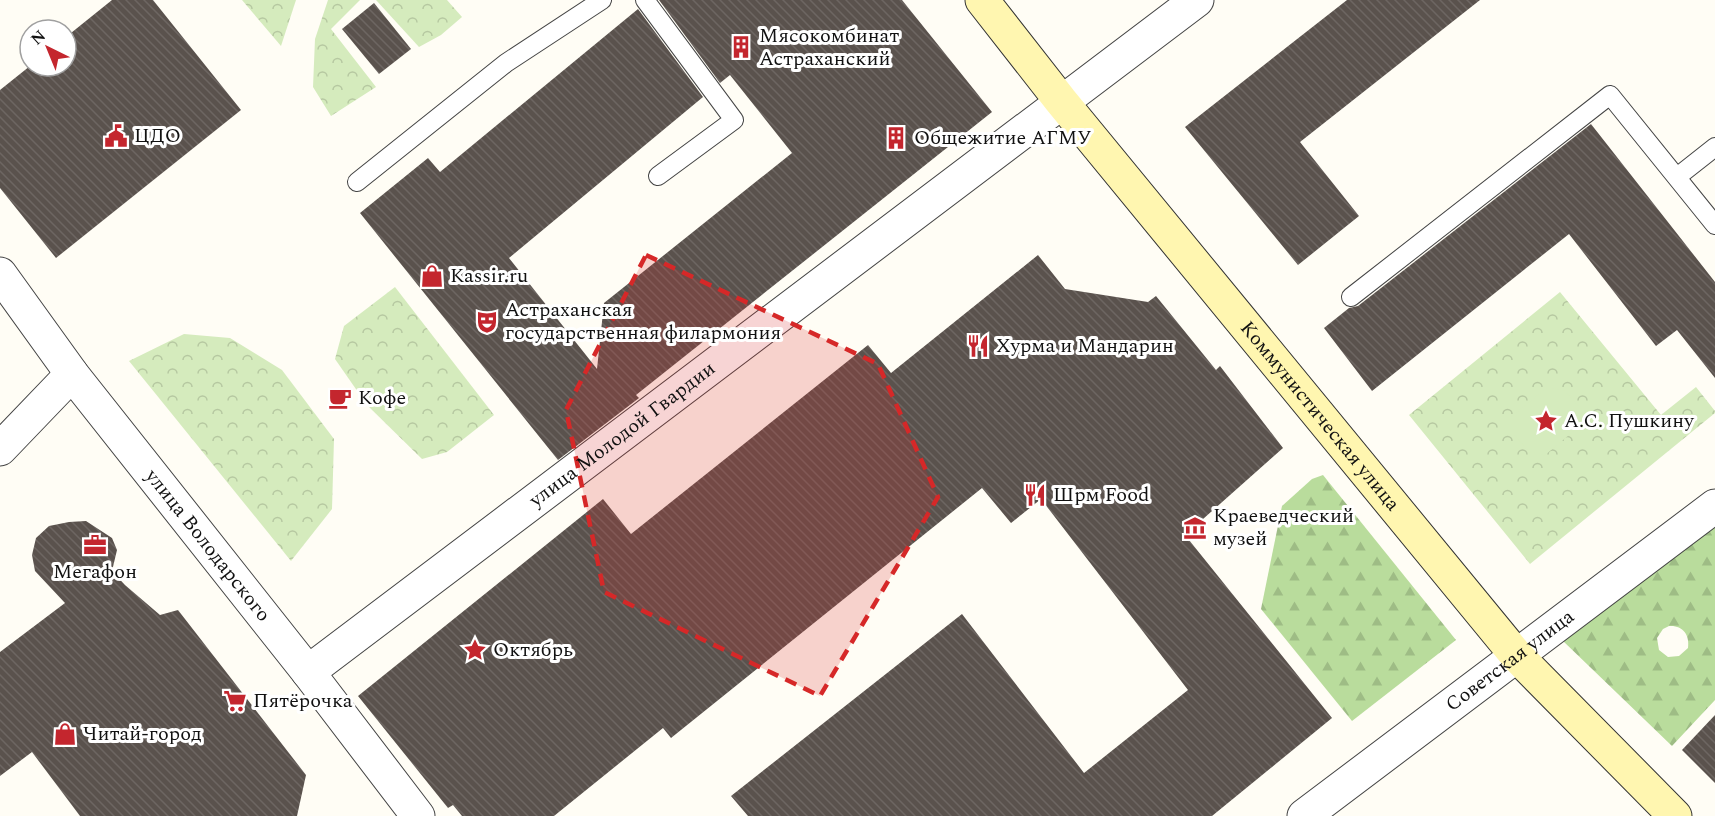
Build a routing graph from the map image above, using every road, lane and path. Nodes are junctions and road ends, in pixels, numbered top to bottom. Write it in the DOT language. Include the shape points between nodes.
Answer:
graph roads {
  1 [pos="602,0"];
  2 [pos="645,0"];
  3 [pos="982,0"];
  4 [pos="1197,0"];
  5 [pos="1061,102"];
  6 [pos="1715,147"];
  7 [pos="657,176"];
  8 [pos="1677,177"];
  9 [pos="357,182"];
  10 [pos="1715,225"];
  11 [pos="0,274"];
  12 [pos="1351,297"];
  13 [pos="72,374"];
  14 [pos="0,449"];
  15 [pos="1715,506"];
  16 [pos="1516,655"];
  17 [pos="308,672"];
  18 [pos="418,816"];
  19 [pos="1304,816"];
  20 [pos="1675,816"];
  1 -- 9 [label="lane" via="506,63"];
  2 -- 7 [label="lane" via="734,120"];
  3 -- 5 [label="main road, Коммунистическая улица"];
  4 -- 5 [label="street, улица Молодой Гвардии"];
  5 -- 16 [label="main road, Коммунистическая улица"];
  5 -- 17 [label="street, улица Молодой Гвардии"];
  6 -- 8 [label="lane"];
  8 -- 10 [label="lane"];
  8 -- 12 [label="lane" via="1610,95"];
  11 -- 13 [label="street, улица Володарского"];
  13 -- 14 [label="street"];
  13 -- 17 [label="street, улица Володарского"];
  15 -- 16 [label="street, Советская улица"];
  16 -- 19 [label="street, Советская улица"];
  16 -- 20 [label="main road, Коммунистическая улица"];
  17 -- 18 [label="street, улица Володарского"];
}
